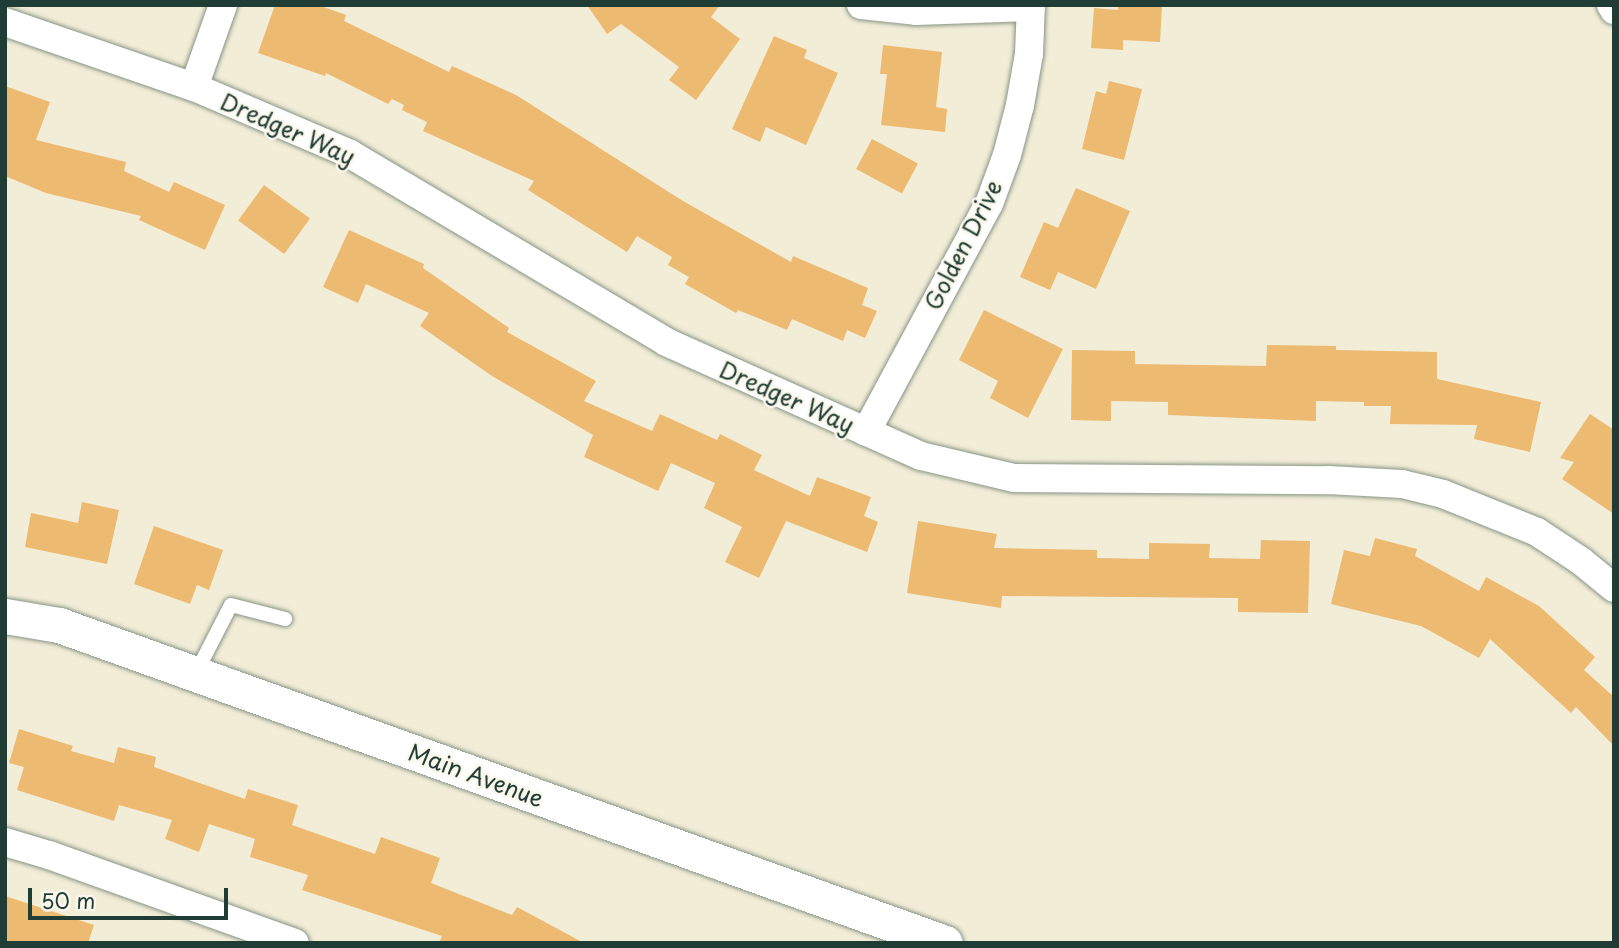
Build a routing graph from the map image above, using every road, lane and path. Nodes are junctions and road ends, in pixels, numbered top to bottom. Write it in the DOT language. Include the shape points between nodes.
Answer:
graph roads {
  1 [pos="223,5"];
  2 [pos="861,5"];
  3 [pos="1031,6"];
  4 [pos="5,22"];
  5 [pos="194,87"];
  6 [pos="866,432"];
  7 [pos="1614,588"];
  8 [pos="5,616"];
  9 [pos="285,619"];
  10 [pos="196,674"];
  11 [pos="5,842"];
  12 [pos="295,943"];
  13 [pos="945,943"];
  1 -- 5 [label="street"];
  2 -- 3 [label="street" via="916,11"];
  3 -- 6 [label="street, Golden Drive" via="1020,105 989,204"];
  4 -- 5 [label="street, Dredger Way"];
  5 -- 6 [label="street, Dredger Way" via="350,154 666,342"];
  6 -- 7 [label="street, Dredger Way" via="921,456 1014,478 1402,484 1443,494 1537,532"];
  8 -- 10 [label="street, Main Avenue" via="60,625"];
  9 -- 10 [label="lane" via="231,605"];
  10 -- 13 [label="street, Main Avenue"];
  11 -- 12 [label="street"];
}
